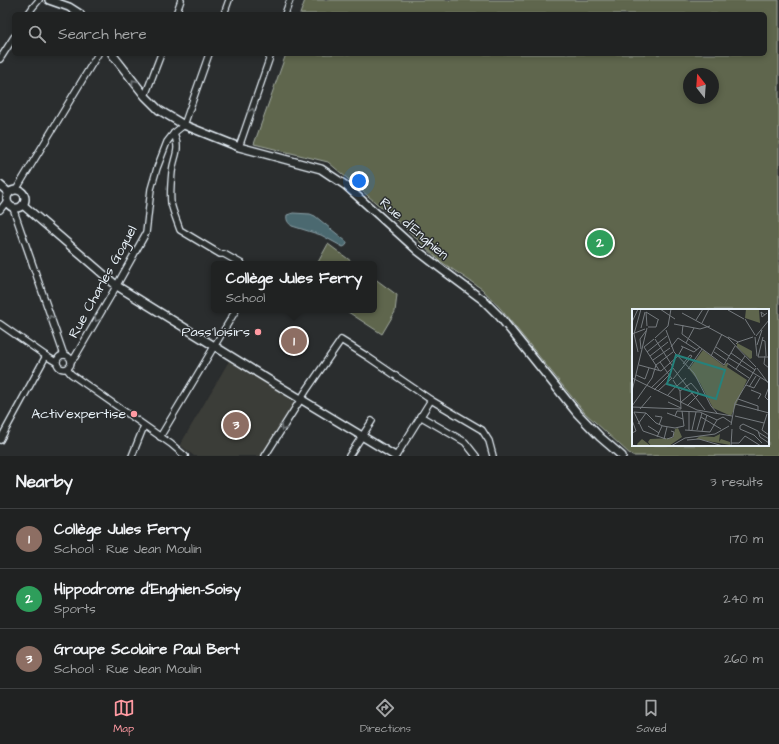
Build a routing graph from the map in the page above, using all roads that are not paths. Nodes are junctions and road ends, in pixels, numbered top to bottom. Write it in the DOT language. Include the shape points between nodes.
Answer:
graph roads {
  1 [pos="39,0"];
  2 [pos="49,0"];
  3 [pos="181,0"];
  4 [pos="229,0"];
  5 [pos="290,0"];
  6 [pos="29,12"];
  7 [pos="77,12"];
  8 [pos="177,12"];
  9 [pos="225,12"];
  10 [pos="287,12"];
  11 [pos="12,40"];
  12 [pos="97,56"];
  13 [pos="114,56"];
  14 [pos="160,56"];
  15 [pos="208,56"];
  16 [pos="271,56"];
  17 [pos="0,60"];
  18 [pos="145,96"];
  19 [pos="184,125"];
  20 [pos="174,133"];
  21 [pos="239,147"];
  22 [pos="0,185"];
  23 [pos="12,192"];
  24 [pos="7,201"];
  25 [pos="23,205"];
  26 [pos="13,208"];
  27 [pos="0,210"];
  28 [pos="237,261"];
  29 [pos="117,286"];
  30 [pos="234,313"];
  31 [pos="0,324"];
  32 [pos="214,346"];
  33 [pos="64,355"];
  34 [pos="46,356"];
  35 [pos="71,361"];
  36 [pos="56,362"];
  37 [pos="68,369"];
  38 [pos="301,399"];
  39 [pos="431,400"];
  40 [pos="420,416"];
  41 [pos="372,421"];
  42 [pos="144,426"];
  43 [pos="362,436"];
  44 [pos="160,437"];
  45 [pos="0,440"];
  46 [pos="132,456"];
  47 [pos="185,456"];
  48 [pos="265,456"];
  49 [pos="349,456"];
  50 [pos="395,456"];
  51 [pos="476,456"];
  52 [pos="493,456"];
  53 [pos="622,456"];
  1 -- 6 [label="street"];
  2 -- 7 [label="street"];
  3 -- 8 [label="street"];
  4 -- 9 [label="street"];
  5 -- 10 [label="street"];
  11 -- 17 [label="street"];
  12 -- 23 [label="street"];
  18 -- 13 [label="street, Rue d'Enghien, one-way"];
  14 -- 18 [label="street"];
  15 -- 19 [label="street"];
  21 -- 16 [label="street, one-way"];
  18 -- 19 [label="street, Rue d'Enghien" via="159,110"];
  19 -- 20 [label="street, Rue Charles Goguel"];
  19 -- 21 [label="street, Rue d'Enghien"];
  20 -- 28 [label="street" via="178,149 172,170 171,203 180,230"];
  20 -- 29 [label="street, Rue Charles Goguel" via="167,142 151,189 146,233"];
  21 -- 53 [label="street, Rue d'Enghien" via="321,169 345,185 418,251 483,300 500,317 577,413"];
  22 -- 23 [label="street"];
  23 -- 24 [label="street"];
  23 -- 25 [label="street" via="22,192 25,196"];
  24 -- 26 [label="street"];
  24 -- 27 [label="street"];
  25 -- 26 [label="street"];
  25 -- 29 [label="street"];
  33 -- 26 [label="street, one-way"];
  29 -- 32 [label="street"];
  29 -- 35 [label="street, Rue Charles Goguel, one-way"];
  30 -- 32 [label="street"];
  31 -- 34 [label="street"];
  32 -- 38 [label="street"];
  32 -- 44 [label="street"];
  33 -- 35 [label="street"];
  33 -- 36 [label="street"];
  34 -- 36 [label="street"];
  34 -- 45 [label="street"];
  35 -- 37 [label="street"];
  36 -- 37 [label="street" via="61,369"];
  37 -- 42 [label="street" via="71,374"];
  38 -- 39 [label="street" via="341,340"];
  38 -- 43 [label="street"];
  38 -- 48 [label="street, one-way"];
  39 -- 40 [label="street"];
  39 -- 52 [label="street" via="482,430 489,441"];
  40 -- 50 [label="street"];
  40 -- 51 [label="street" via="465,442"];
  41 -- 43 [label="street"];
  42 -- 44 [label="street"];
  42 -- 46 [label="street"];
  43 -- 49 [label="street"];
  43 -- 50 [label="street"];
  44 -- 47 [label="street"];
}
